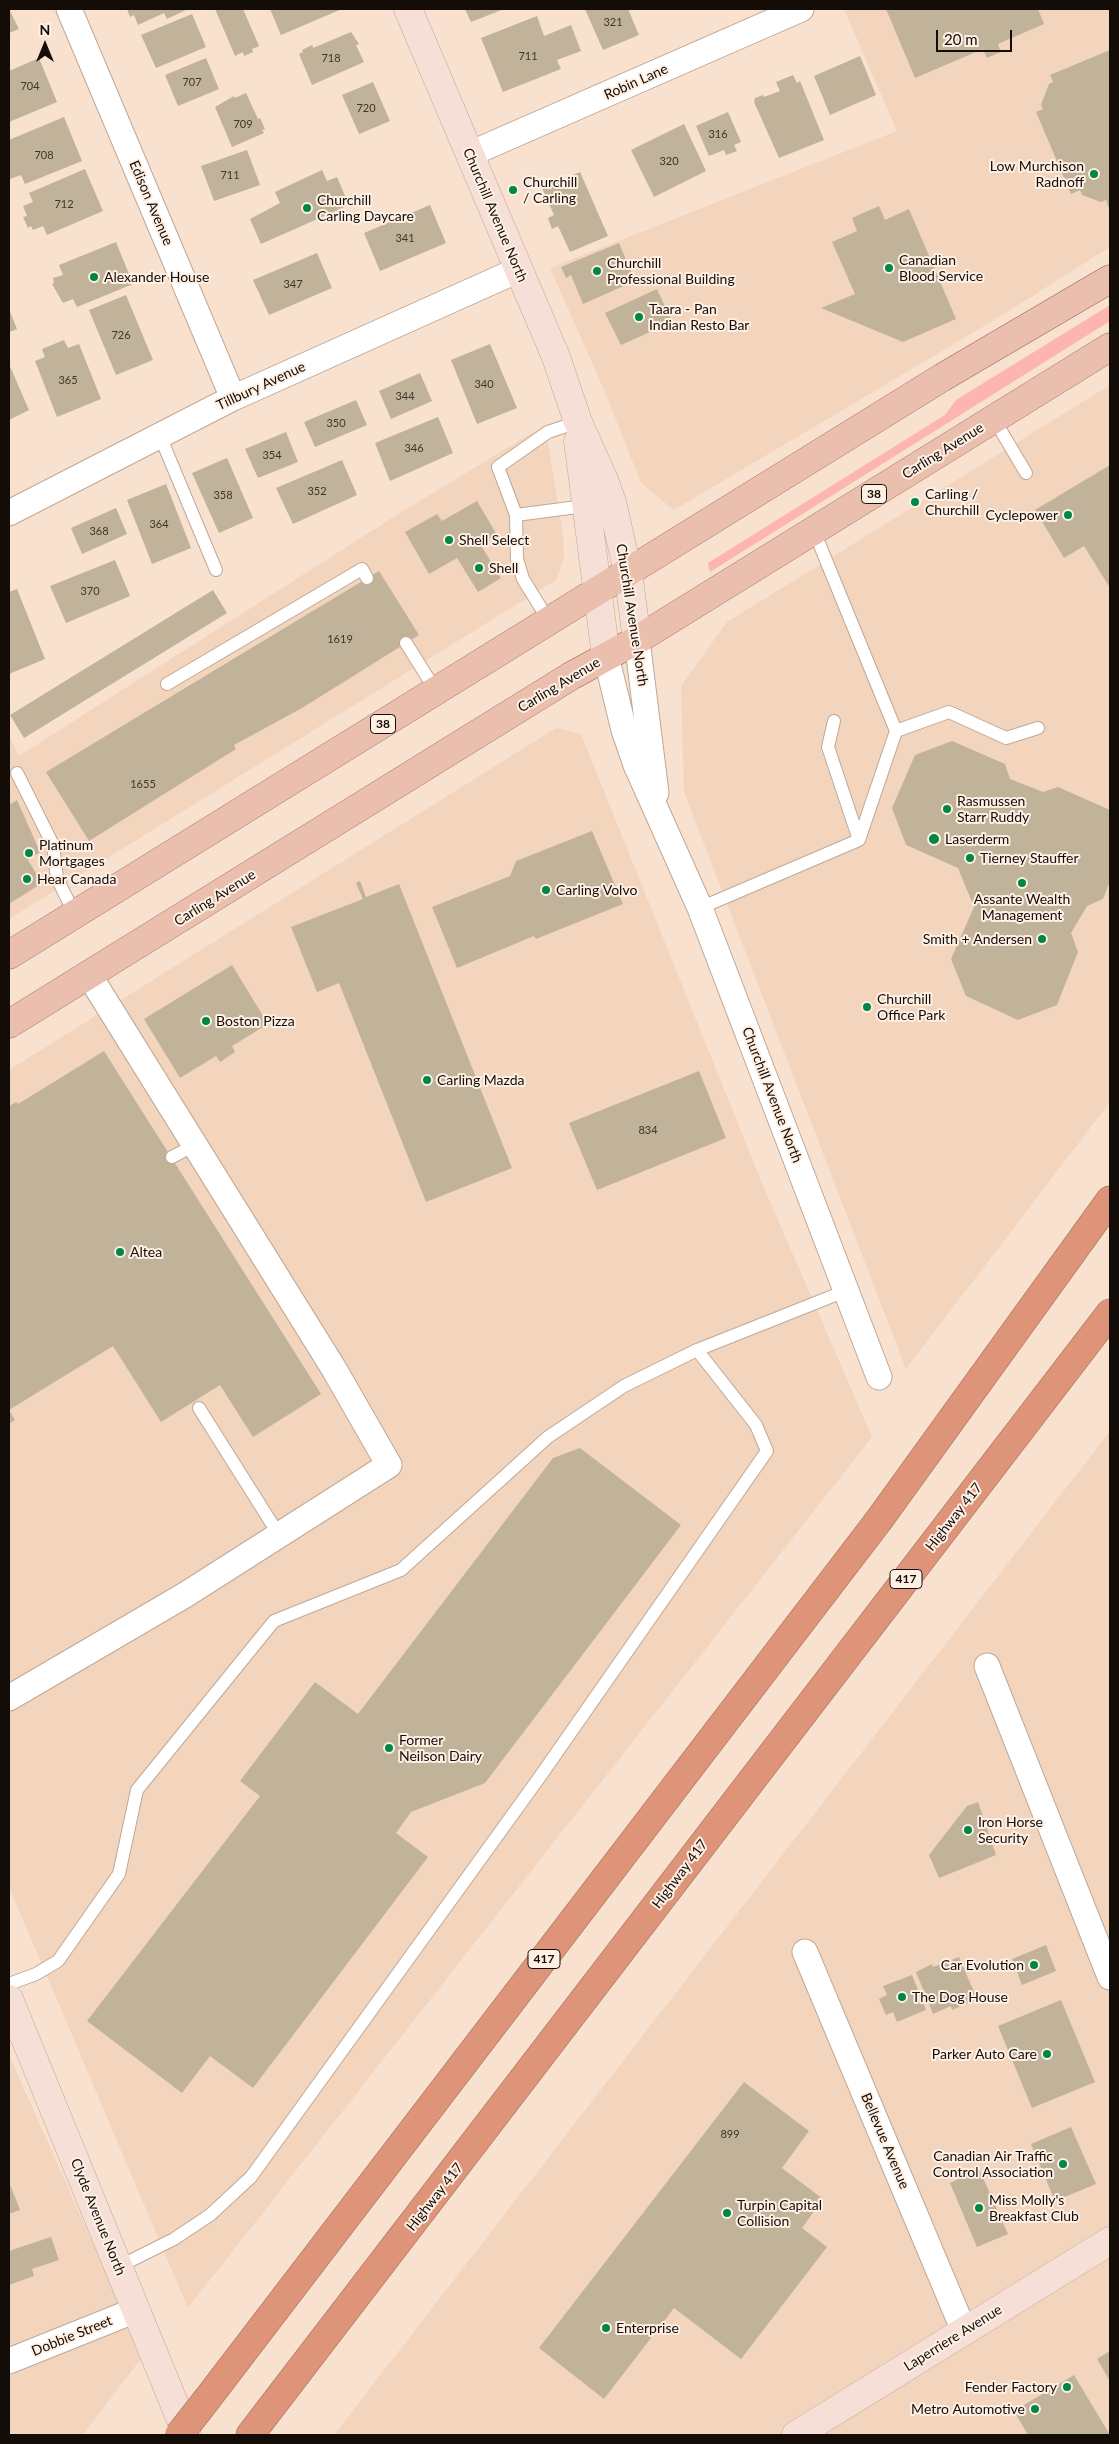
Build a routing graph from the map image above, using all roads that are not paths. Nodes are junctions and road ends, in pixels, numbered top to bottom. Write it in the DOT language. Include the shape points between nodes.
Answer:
graph roads {
  1 [pos="69,9"];
  2 [pos="408,9"];
  3 [pos="801,9"];
  4 [pos="470,154"];
  5 [pos="518,270"];
  6 [pos="1110,279"];
  7 [pos="1110,347"];
  8 [pos="233,398"];
  9 [pos="994,419"];
  10 [pos="578,422"];
  11 [pos="160,436"];
  12 [pos="1026,473"];
  13 [pos="586,506"];
  14 [pos="9,513"];
  15 [pos="516,515"];
  16 [pos="814,531"];
  17 [pos="216,570"];
  18 [pos="628,572"];
  19 [pos="367,578"];
  20 [pos="596,592"];
  21 [pos="549,621"];
  22 [pos="637,640"];
  23 [pos="406,643"];
  24 [pos="606,656"];
  25 [pos="167,684"];
  26 [pos="436,691"];
  27 [pos="834,721"];
  28 [pos="1038,728"];
  29 [pos="896,731"];
  30 [pos="17,773"];
  31 [pos="659,815"];
  32 [pos="859,840"];
  33 [pos="700,908"];
  34 [pos="75,914"];
  35 [pos="9,955"];
  36 [pos="89,975"];
  37 [pos="9,1024"];
  38 [pos="195,1145"];
  39 [pos="172,1158"];
  40 [pos="1110,1200"];
  41 [pos="848,1290"];
  42 [pos="1110,1313"];
  43 [pos="697,1350"];
  44 [pos="880,1377"];
  45 [pos="199,1408"];
  46 [pos="279,1535"];
  47 [pos="987,1666"];
  48 [pos="9,1698"];
  49 [pos="805,1952"];
  50 [pos="1110,1977"];
  51 [pos="9,1984"];
  52 [pos="9,1999"];
  53 [pos="1110,2242"];
  54 [pos="118,2267"];
  55 [pos="136,2310"];
  56 [pos="964,2331"];
  57 [pos="9,2361"];
  58 [pos="809,2432"];
  59 [pos="179,2435"];
  60 [pos="187,2435"];
  61 [pos="250,2435"];
  1 -- 8 [label="street, Edison Avenue"];
  2 -- 4 [label="main road, Churchill Avenue North"];
  3 -- 4 [label="street, Robin Lane"];
  4 -- 5 [label="main road, Churchill Avenue North"];
  5 -- 8 [label="street, Tillbury Avenue"];
  5 -- 10 [label="main road, Churchill Avenue North" via="556,357"];
  6 -- 18 [label="main road, 38" via="943,377"];
  7 -- 9 [label="main road, Carling Avenue / 38"];
  8 -- 11 [label="street, Tillbury Avenue"];
  9 -- 12 [label="lane"];
  9 -- 16 [label="main road, Carling Avenue / 38"];
  10 -- 13 [label="main road, Churchill Avenue North"];
  10 -- 15 [label="lane" via="548,432 498,467"];
  10 -- 18 [label="main road, Churchill Avenue North" via="611,499"];
  11 -- 14 [label="street, Tillbury Avenue"];
  11 -- 17 [label="lane"];
  13 -- 15 [label="lane"];
  13 -- 20 [label="main road, Churchill Avenue North"];
  15 -- 21 [label="lane" via="517,559 523,579"];
  16 -- 22 [label="main road, Carling Avenue / 38"];
  16 -- 29 [label="lane"];
  18 -- 20 [label="main road, 38"];
  18 -- 22 [label="main road, Churchill Avenue North"];
  19 -- 25 [label="lane" via="362,569"];
  20 -- 21 [label="main road, 38"];
  20 -- 24 [label="main road, Churchill Avenue North"];
  21 -- 26 [label="main road, 38"];
  22 -- 24 [label="main road, Carling Avenue / 38"];
  22 -- 31 [label="street, Churchill Avenue North"];
  23 -- 26 [label="lane"];
  24 -- 31 [label="street, Churchill Avenue North" via="624,730 636,766"];
  24 -- 36 [label="main road, Carling Avenue / 38"];
  26 -- 34 [label="main road, 38"];
  27 -- 32 [label="lane" via="828,746"];
  28 -- 29 [label="lane" via="1006,738 949,712"];
  29 -- 32 [label="lane"];
  30 -- 34 [label="lane" via="53,845 57,878"];
  31 -- 33 [label="street, Churchill Avenue North"];
  32 -- 33 [label="lane"];
  33 -- 41 [label="street, Churchill Avenue North"];
  34 -- 35 [label="main road, 38"];
  36 -- 37 [label="main road, Carling Avenue / 38"];
  36 -- 38 [label="street"];
  38 -- 39 [label="lane"];
  38 -- 46 [label="street" via="334,1369 389,1465"];
  40 -- 59 [label="highway, 417, bridge" via="879,1520"];
  41 -- 43 [label="lane"];
  41 -- 44 [label="street, Churchill Avenue North"];
  42 -- 61 [label="highway, Highway 417 / 417" via="702,1844 532,2072"];
  43 -- 51 [label="lane" via="624,1386 548,1436 401,1570 274,1621 138,1790 119,1874 58,1961"];
  43 -- 54 [label="lane" via="756,1425 767,1451 540,1778 251,2177 210,2214 174,2239"];
  45 -- 46 [label="lane"];
  46 -- 48 [label="street" via="185,1595"];
  47 -- 50 [label="street"];
  49 -- 56 [label="street, Bellevue Avenue"];
  52 -- 54 [label="main road, Clyde Avenue North"];
  53 -- 56 [label="main road, Laperriere Avenue"];
  54 -- 55 [label="main road, Clyde Avenue North"];
  55 -- 57 [label="street, Dobbie Street"];
  55 -- 60 [label="main road, Clyde Avenue North"];
  56 -- 58 [label="main road, Laperriere Avenue"];
}
